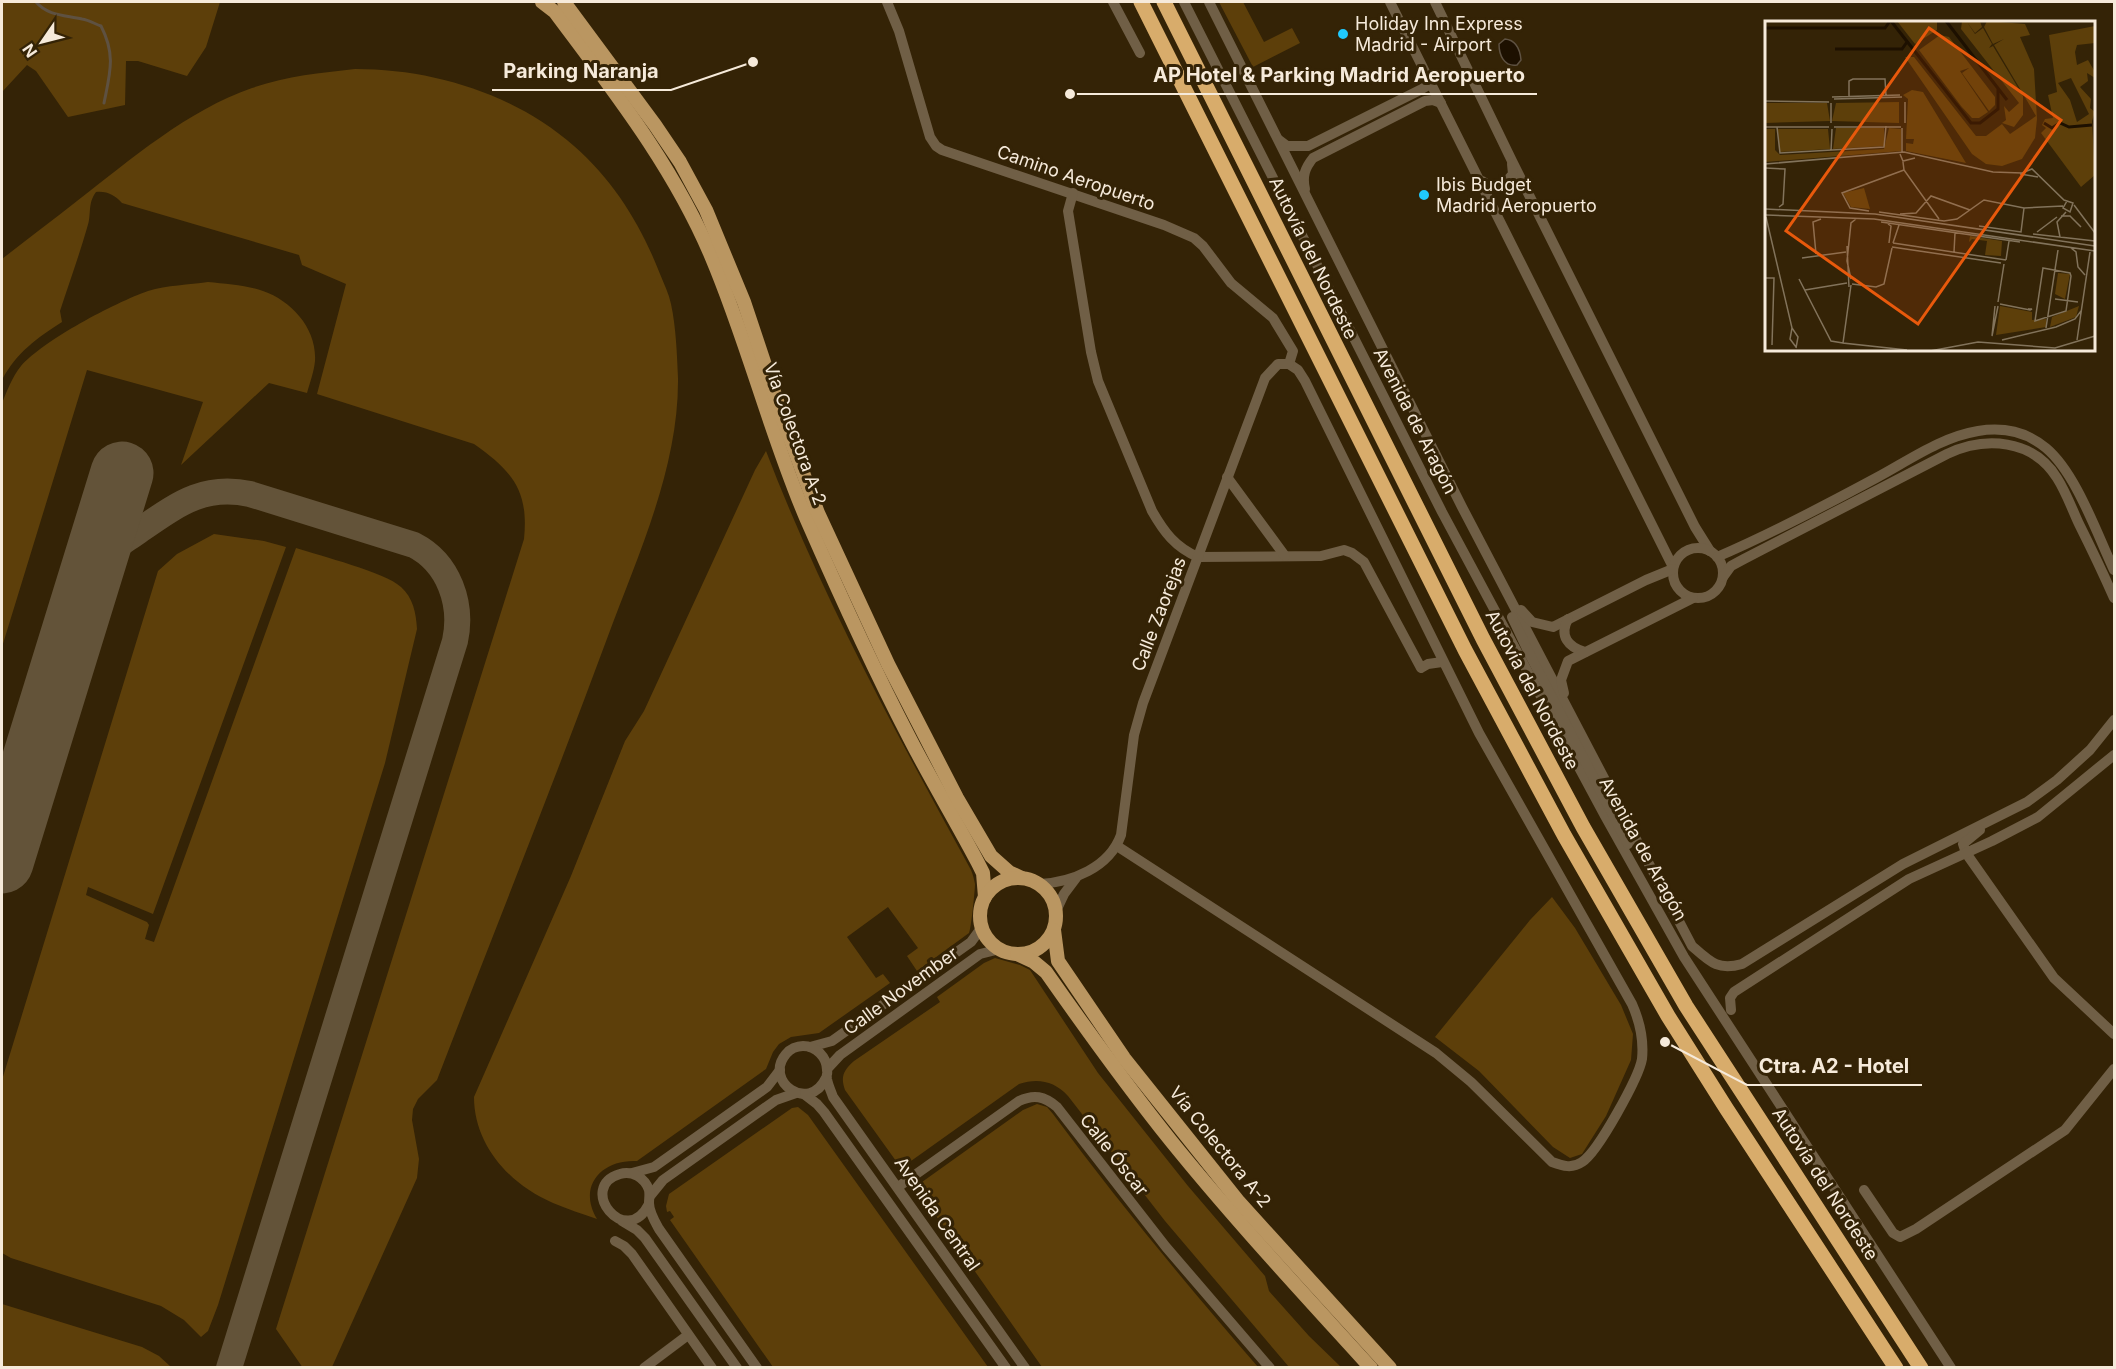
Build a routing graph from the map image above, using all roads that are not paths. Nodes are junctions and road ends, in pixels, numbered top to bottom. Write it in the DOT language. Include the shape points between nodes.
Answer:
graph roads {
  1 [pos="542,2"];
  2 [pos="564,2"];
  3 [pos="887,2"];
  4 [pos="1113,2"];
  5 [pos="1141,2"];
  6 [pos="1164,2"];
  7 [pos="1184,2"];
  8 [pos="1209,2"];
  9 [pos="1390,2"];
  10 [pos="1435,2"];
  11 [pos="1140,53"];
  12 [pos="1428,77"];
  13 [pos="1441,103"];
  14 [pos="1277,139"];
  15 [pos="1512,161"];
  16 [pos="1482,181"];
  17 [pos="1073,193"];
  18 [pos="1307,198"];
  19 [pos="1289,364"];
  20 [pos="1227,477"];
  21 [pos="1461,507"];
  22 [pos="1713,554"];
  23 [pos="1285,556"];
  24 [pos="1198,557"];
  25 [pos="1493,567"];
  26 [pos="1673,568"];
  27 [pos="2115,570"];
  28 [pos="1723,577"];
  29 [pos="1693,598"];
  30 [pos="2115,598"];
  31 [pos="1568,619"];
  32 [pos="1585,652"];
  33 [pos="1442,662"];
  34 [pos="1569,711"];
  35 [pos="2115,720"];
  36 [pos="2115,755"];
  37 [pos="1995,819"];
  38 [pos="1117,846"];
  39 [pos="1966,853"];
  40 [pos="1022,878"];
  41 [pos="1076,878"];
  42 [pos="1040,884"];
  43 [pos="985,897"];
  44 [pos="1056,911"];
  45 [pos="982,927"];
  46 [pos="1054,930"];
  47 [pos="1000,949"];
  48 [pos="1017,954"];
  49 [pos="1684,957"];
  50 [pos="1731,1010"];
  51 [pos="2115,1034"];
  52 [pos="810,1047"];
  53 [pos="2115,1069"];
  54 [pos="780,1070"];
  55 [pos="827,1074"];
  56 [pos="800,1093"];
  57 [pos="632,1173"];
  58 [pos="898,1187"];
  59 [pos="1864,1190"];
  60 [pos="649,1200"];
  61 [pos="619,1219"];
  62 [pos="615,1241"];
  63 [pos="688,1335"];
  64 [pos="644,1368"];
  65 [pos="712,1368"];
  66 [pos="737,1368"];
  67 [pos="757,1368"];
  68 [pos="1006,1368"];
  69 [pos="1025,1368"];
  70 [pos="1270,1368"];
  71 [pos="1371,1368"];
  72 [pos="1390,1368"];
  73 [pos="1896,1368"];
  74 [pos="1921,1368"];
  75 [pos="1951,1368"];
  1 -- 43 [label="main road, Vía Colectora A-2" via="555,12 644,133 693,216 731,306 806,519 880,679 983,873"];
  2 -- 40 [label="main road, Vía Colectora A-2" via="656,125 706,210 744,302 818,513 888,664 991,856"];
  3 -- 17 [label="street, Camino Aeropuerto" via="936,146"];
  4 -- 11 [label="street"];
  5 -- 73 [label="highway" via="1465,650 1564,835 1668,1016"];
  6 -- 74 [label="highway, Autovía del Nordeste" via="1452,580 1583,826 1686,1006"];
  7 -- 49 [label="street, Avenida de Aragón" via="1442,513"];
  8 -- 14 [label="street"];
  9 -- 12 [label="street"];
  10 -- 15 [label="street"];
  12 -- 13 [label="street"];
  12 -- 14 [label="street" via="1427,86 1308,146 1287,146"];
  13 -- 16 [label="street"];
  13 -- 18 [label="street" via="1425,101 1313,158 1306,166 1303,180"];
  14 -- 18 [label="street"];
  15 -- 16 [label="street" via="1513,174 1504,184 1490,186"];
  15 -- 22 [label="street" via="1695,527"];
  16 -- 26 [label="street"];
  17 -- 19 [label="street, Camino Aeropuerto" via="1194,238 1221,273 1273,318 1293,351"];
  17 -- 24 [label="street" via="1068,210 1091,352 1104,398 1163,530 1185,551"];
  18 -- 21 [label="street"];
  19 -- 20 [label="street, Calle Zaorejas" via="1278,364 1265,378"];
  19 -- 33 [label="street" via="1305,381"];
  20 -- 23 [label="street"];
  20 -- 24 [label="street, Calle Zaorejas"];
  21 -- 25 [label="street"];
  21 -- 49 [label="street" via="1531,657"];
  22 -- 26 [label="street" via="1703,549 1688,550"];
  22 -- 27 [label="street" via="1874,479 1950,438 2003,429 2028,436 2058,459"];
  22 -- 28 [label="street" via="1721,563"];
  23 -- 24 [label="street"];
  23 -- 33 [label="street" via="1321,556 1344,550 1352,553 1364,562 1421,668"];
  24 -- 38 [label="street, Calle Zaorejas" via="1138,719"];
  25 -- 31 [label="street" via="1532,622 1553,627"];
  25 -- 34 [label="street"];
  26 -- 29 [label="street" via="1675,584"];
  26 -- 31 [label="street"];
  28 -- 29 [label="street" via="1713,594"];
  28 -- 30 [label="street" via="1731,566 1955,451 1995,442 2036,457 2058,478"];
  29 -- 32 [label="street"];
  31 -- 32 [label="street" via="1564,635 1568,643"];
  32 -- 34 [label="street" via="1568,661 1561,680"];
  33 -- 38 [label="street" via="1640,1024 1642,1060 1636,1078 1589,1158 1581,1163 1572,1167 1552,1162 1436,1053"];
  34 -- 37 [label="street" via="1692,946 1717,966 1742,964 1903,864"];
  35 -- 37 [label="street" via="2057,780"];
  36 -- 39 [label="street" via="2038,817"];
  37 -- 39 [label="street" via="1963,844"];
  38 -- 41 [label="street" via="1111,855"];
  39 -- 50 [label="street" via="1909,879 1734,992"];
  39 -- 51 [label="street" via="2054,978"];
  40 -- 42 [label="main road"];
  40 -- 43 [label="main road" via="1001,882"];
  41 -- 42 [label="street"];
  41 -- 44 [label="street"];
  42 -- 44 [label="main road"];
  43 -- 45 [label="main road"];
  44 -- 46 [label="main road"];
  45 -- 47 [label="main road"];
  45 -- 52 [label="street, Calle November" via="972,942 836,1038"];
  46 -- 48 [label="main road" via="1043,945"];
  46 -- 72 [label="main road, Vía Colectora A-2" via="1058,961 1124,1058 1239,1202"];
  47 -- 48 [label="main road"];
  47 -- 55 [label="street, Calle November" via="980,954 840,1055"];
  48 -- 71 [label="main road, Vía Colectora A-2" via="1046,972 1170,1140"];
  49 -- 75 [label="street, Avenida de Aragón"];
  52 -- 54 [label="street" via="789,1051"];
  52 -- 55 [label="street" via="822,1055"];
  53 -- 59 [label="street" via="2065,1130 1900,1237 1893,1233"];
  54 -- 56 [label="street" via="784,1084"];
  54 -- 57 [label="street" via="767,1087 654,1167"];
  55 -- 56 [label="street" via="815,1091"];
  55 -- 58 [label="street, Avenida Central" via="833,1096"];
  56 -- 60 [label="street" via="776,1100 663,1180"];
  56 -- 68 [label="street, Avenida Central" via="824,1112"];
  57 -- 60 [label="street" via="645,1182"];
  57 -- 61 [label="street" via="610,1179 602,1194 606,1209"];
  58 -- 69 [label="street, Avenida Central"];
  58 -- 70 [label="street, Calle Óscar" via="1019,1101 1043,1098 1057,1107 1166,1247"];
  60 -- 61 [label="street" via="646,1210 637,1218"];
  60 -- 67 [label="street" via="659,1229"];
  61 -- 66 [label="street" via="645,1238"];
  62 -- 63 [label="street" via="632,1254"];
  63 -- 64 [label="street"];
  63 -- 65 [label="street"];
}
